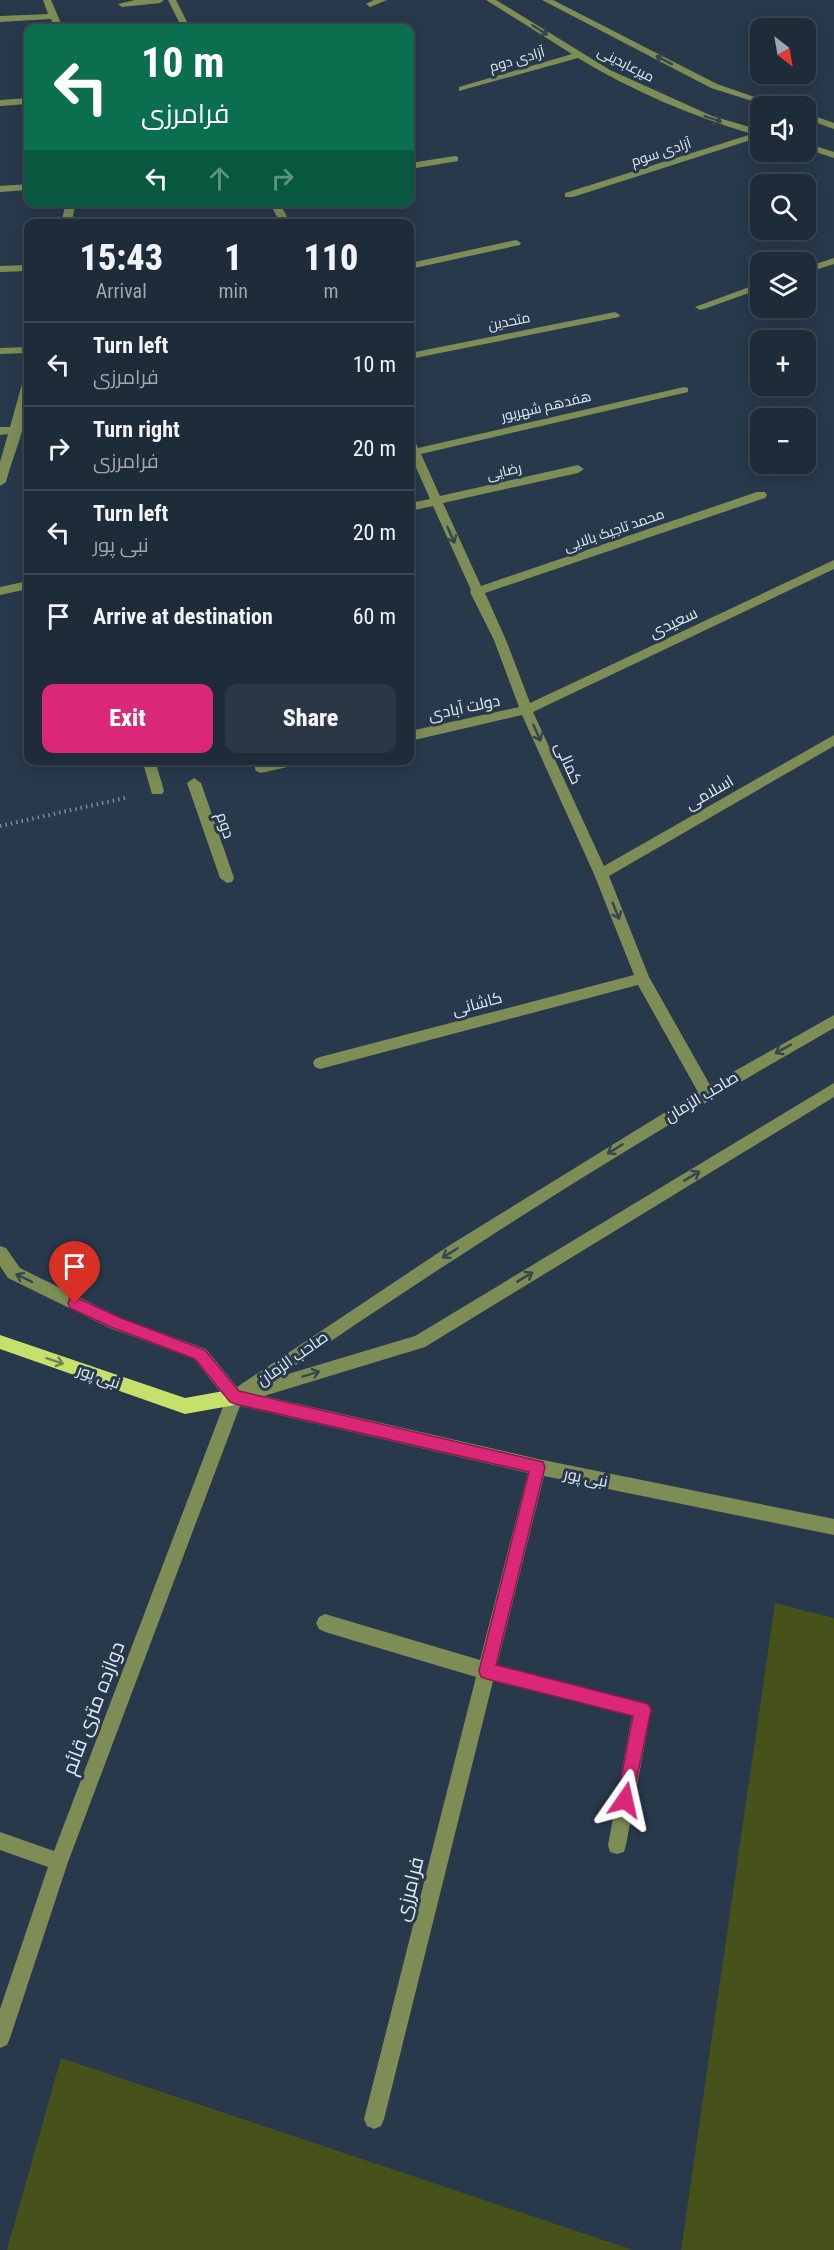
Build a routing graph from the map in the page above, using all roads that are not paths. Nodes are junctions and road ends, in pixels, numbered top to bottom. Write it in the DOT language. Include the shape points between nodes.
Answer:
graph roads {
  1 [pos="47,0"];
  2 [pos="160,0"];
  3 [pos="172,0"];
  4 [pos="383,0"];
  5 [pos="490,0"];
  6 [pos="546,0"];
  7 [pos="122,4"];
  8 [pos="370,4"];
  9 [pos="54,16"];
  10 [pos="0,19"];
  11 [pos="57,24"];
  12 [pos="184,24"];
  13 [pos="580,55"];
  14 [pos="462,88"];
  15 [pos="750,98"];
  16 [pos="24,101"];
  17 [pos="0,103"];
  18 [pos="816,120"];
  19 [pos="834,126"];
  20 [pos="750,131"];
  21 [pos="750,137"];
  22 [pos="816,149"];
  23 [pos="834,155"];
  24 [pos="455,159"];
  25 [pos="414,165"];
  26 [pos="24,187"];
  27 [pos="0,189"];
  28 [pos="569,195"];
  29 [pos="516,243"];
  30 [pos="834,261"];
  31 [pos="414,265"];
  32 [pos="816,267"];
  33 [pos="24,268"];
  34 [pos="0,269"];
  35 [pos="750,290"];
  36 [pos="700,307"];
  37 [pos="615,315"];
  38 [pos="24,350"];
  39 [pos="0,351"];
  40 [pos="414,355"];
  41 [pos="684,390"];
  42 [pos="24,399"];
  43 [pos="16,430"];
  44 [pos="0,431"];
  45 [pos="414,448"];
  46 [pos="414,452"];
  47 [pos="578,469"];
  48 [pos="0,482"];
  49 [pos="761,495"];
  50 [pos="436,502"];
  51 [pos="414,506"];
  52 [pos="834,564"];
  53 [pos="24,586"];
  54 [pos="0,591"];
  55 [pos="476,592"];
  56 [pos="526,710"];
  57 [pos="414,734"];
  58 [pos="834,740"];
  59 [pos="149,765"];
  60 [pos="194,783"];
  61 [pos="157,791"];
  62 [pos="601,874"];
  63 [pos="226,878"];
  64 [pos="642,978"];
  65 [pos="834,1021"];
  66 [pos="320,1063"];
  67 [pos="834,1089"];
  68 [pos="706,1092"];
  69 [pos="0,1253"];
  70 [pos="0,1342"];
  71 [pos="235,1397"];
  72 [pos="538,1467"];
  73 [pos="834,1527"];
  74 [pos="325,1623"];
  75 [pos="487,1671"];
  76 [pos="0,1841"];
  77 [pos="617,1845"];
  78 [pos="59,1862"];
  79 [pos="0,2038"];
  80 [pos="374,2119"];
  1 -- 9 [label="street"];
  2 -- 7 [label="street"];
  3 -- 12 [label="street"];
  4 -- 8 [label="street"];
  5 -- 13 [label="street, میرعابدینی, one-way"];
  15 -- 6 [label="street, میرعابدینی, one-way" via="714,86"];
  9 -- 10 [label="street"];
  9 -- 11 [label="street"];
  13 -- 14 [label="street, آزادی دوم"];
  13 -- 20 [label="street, میرعابدینی, one-way" via="607,72 709,118"];
  16 -- 17 [label="street"];
  18 -- 19 [label="street"];
  21 -- 28 [label="street, آزادی سوم"];
  22 -- 23 [label="street"];
  24 -- 25 [label="street"];
  26 -- 27 [label="street"];
  29 -- 31 [label="street"];
  30 -- 32 [label="street"];
  33 -- 34 [label="street"];
  35 -- 36 [label="street"];
  37 -- 40 [label="street, متحدین"];
  38 -- 39 [label="street"];
  41 -- 45 [label="street, هفدهم شهریور"];
  42 -- 43 [label="street"];
  43 -- 44 [label="street"];
  43 -- 48 [label="street"];
  46 -- 50 [label="street, کمالی"];
  47 -- 50 [label="street, رضایی"];
  49 -- 55 [label="street, محمد تاجیک بالایی"];
  50 -- 51 [label="street, رضایی"];
  50 -- 55 [label="street, کمالی, one-way"];
  52 -- 56 [label="street, سعیدی"];
  53 -- 54 [label="street"];
  55 -- 56 [label="street, کمالی" via="500,640"];
  56 -- 57 [label="street, دولت آبادی"];
  56 -- 62 [label="street, کمالی, one-way"];
  58 -- 62 [label="street, اسلامی"];
  59 -- 61 [label="street"];
  60 -- 63 [label="street, دوم"];
  62 -- 64 [label="street, کمالی, one-way"];
  64 -- 66 [label="street, کاشانی"];
  64 -- 68 [label="street, کمالی"];
  65 -- 68 [label="street, صاحب الزمان, one-way"];
  71 -- 67 [label="street, صاحب الزمان, one-way" via="418,1342"];
  68 -- 71 [label="street, صاحب الزمان, one-way" via="380,1297"];
  71 -- 69 [label="street, one-way" via="200,1354 116,1323 14,1273"];
  70 -- 71 [label="main road, نبی پور, one-way" via="185,1406"];
  71 -- 72 [label="street, نبی پور"];
  71 -- 78 [label="street, دوازده متری قائم"];
  72 -- 73 [label="street, نبی پور"];
  72 -- 75 [label="street, فرامرزی"];
  74 -- 75 [label="street"];
  75 -- 77 [label="street" via="642,1710"];
  75 -- 80 [label="street, فرامرزی"];
  76 -- 78 [label="street"];
  78 -- 79 [label="street, دوازده متری قائم"];
}
